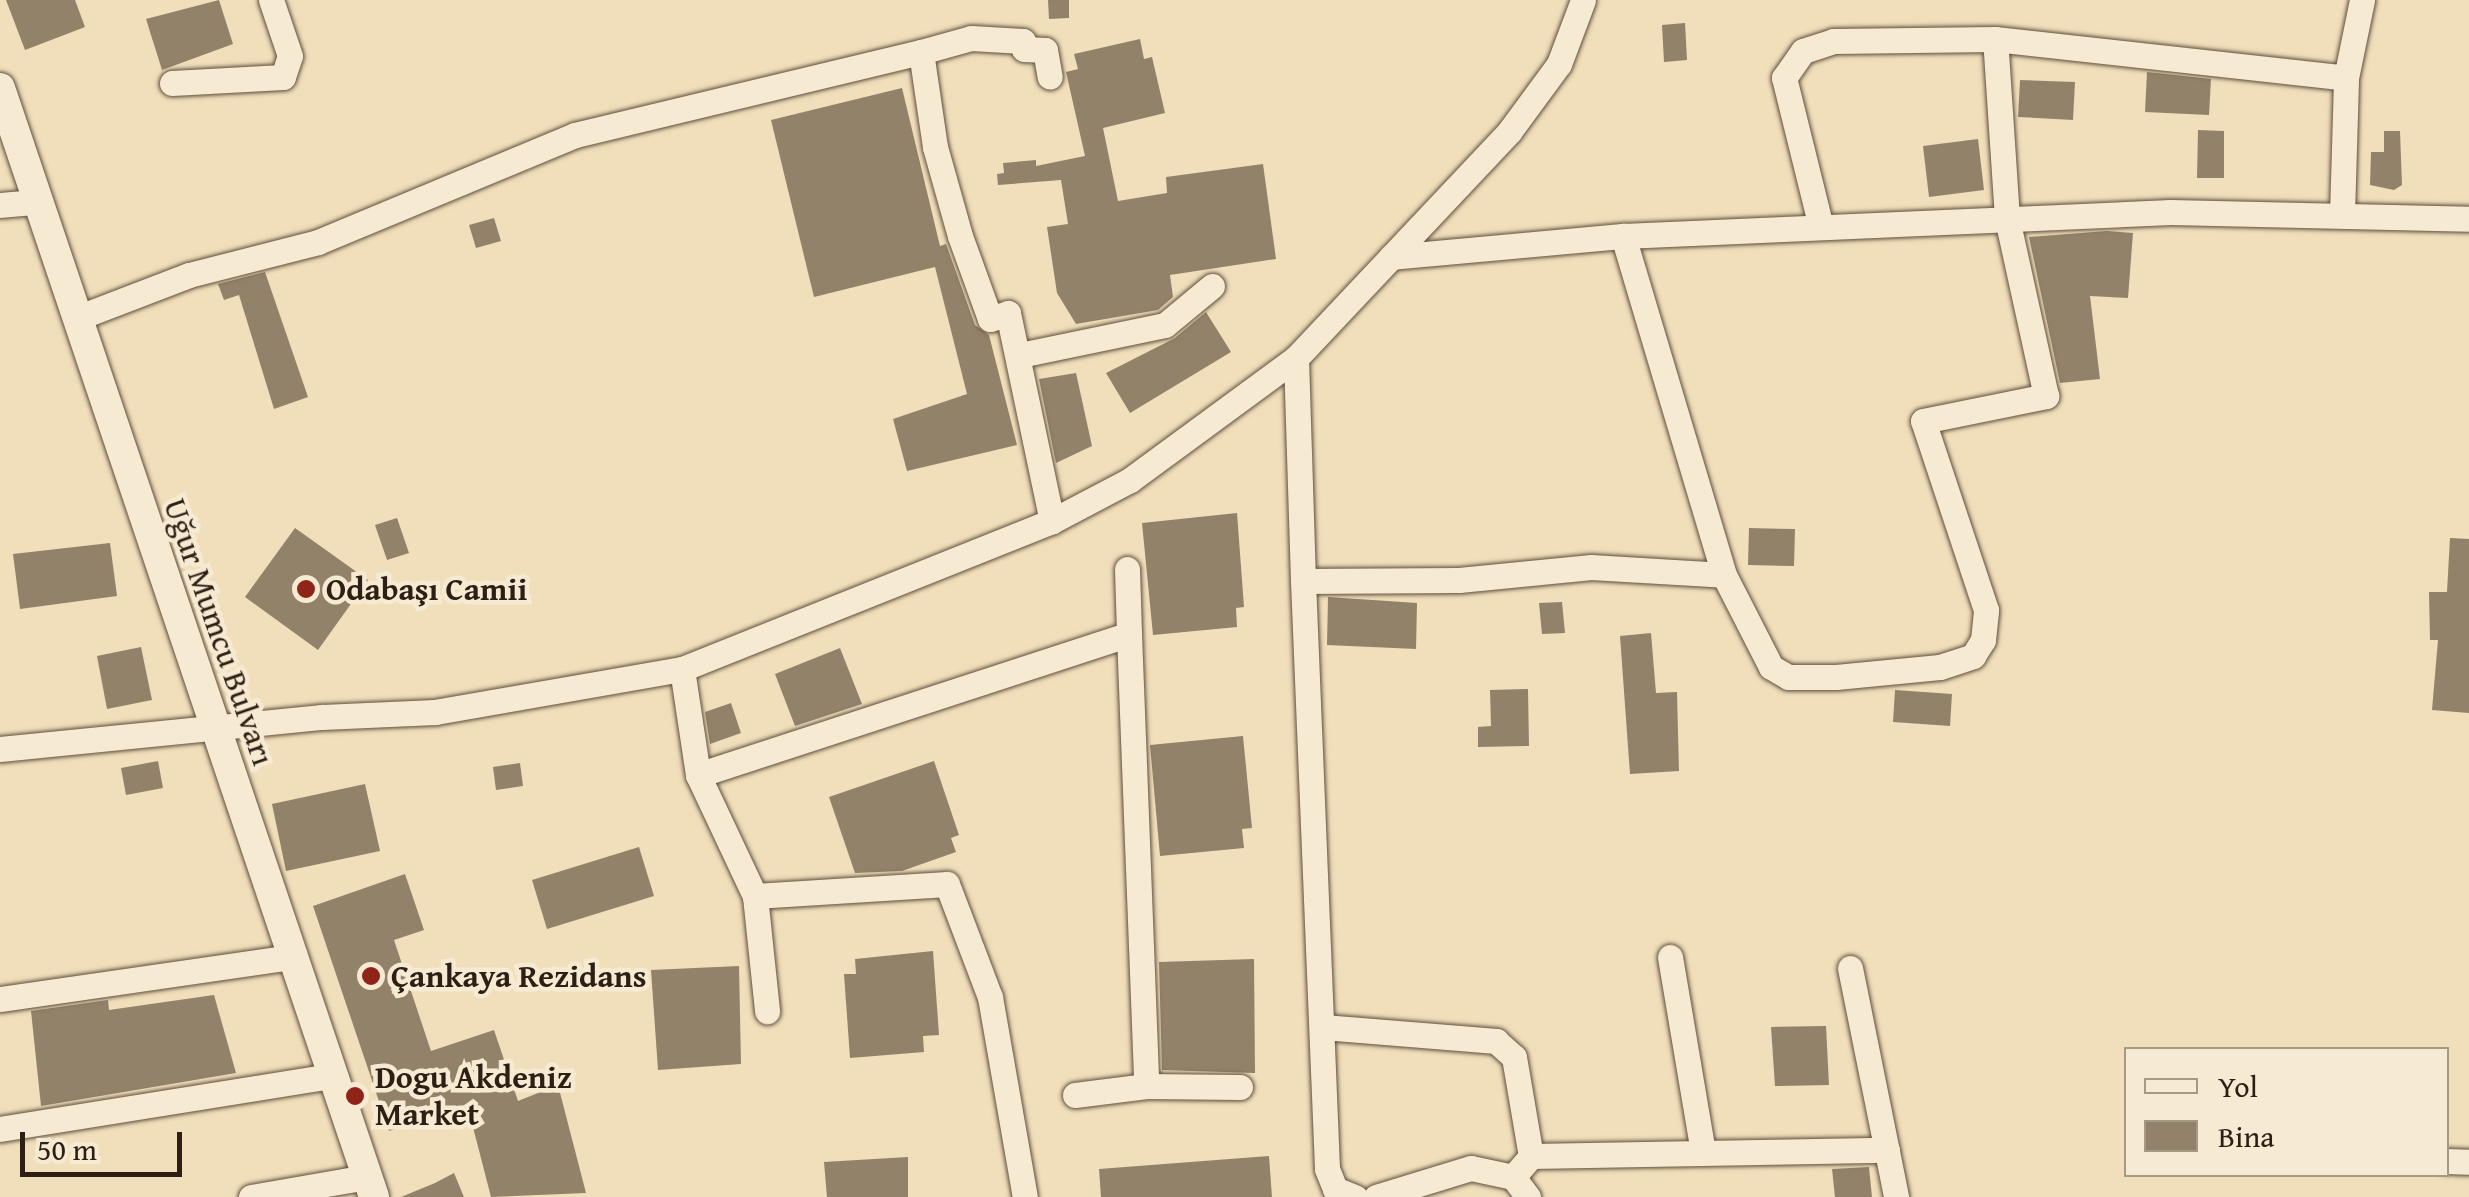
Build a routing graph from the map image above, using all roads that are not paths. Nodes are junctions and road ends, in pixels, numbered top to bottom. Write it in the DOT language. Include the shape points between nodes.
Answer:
graph roads {
  1 [pos="271,0"];
  2 [pos="1584,0"];
  3 [pos="2362,0"];
  4 [pos="1994,39"];
  5 [pos="921,52"];
  6 [pos="1050,77"];
  7 [pos="2346,78"];
  8 [pos="172,83"];
  9 [pos="0,88"];
  10 [pos="38,202"];
  11 [pos="0,205"];
  12 [pos="2342,215"];
  13 [pos="2007,218"];
  14 [pos="2469,218"];
  15 [pos="1821,227"];
  16 [pos="1624,236"];
  17 [pos="1391,257"];
  18 [pos="1212,286"];
  19 [pos="77,318"];
  20 [pos="1020,354"];
  21 [pos="1296,358"];
  22 [pos="1052,522"];
  23 [pos="1127,569"];
  24 [pos="1724,575"];
  25 [pos="1303,581"];
  26 [pos="1129,634"];
  27 [pos="682,669"];
  28 [pos="213,727"];
  29 [pos="0,750"];
  30 [pos="698,775"];
  31 [pos="755,896"];
  32 [pos="292,956"];
  33 [pos="1670,957"];
  34 [pos="1850,968"];
  35 [pos="0,999"];
  36 [pos="767,1011"];
  37 [pos="1324,1027"];
  38 [pos="332,1076"];
  39 [pos="1146,1086"];
  40 [pos="1240,1087"];
  41 [pos="1075,1095"];
  42 [pos="0,1129"];
  43 [pos="1887,1150"];
  44 [pos="1704,1152"];
  45 [pos="1531,1156"];
  46 [pos="370,1187"];
  47 [pos="1520,1187"];
  48 [pos="252,1197"];
  49 [pos="1025,1197"];
  50 [pos="1356,1197"];
  51 [pos="1376,1197"];
  52 [pos="1896,1197"];
  1 -- 8 [label="street" via="290,56 283,77"];
  2 -- 17 [label="street" via="1559,64 1509,132"];
  3 -- 7 [label="street"];
  4 -- 7 [label="street"];
  4 -- 13 [label="street"];
  4 -- 15 [label="street" via="1833,41 1803,51 1784,78"];
  5 -- 6 [label="street" via="970,38 1023,41 1024,49 1045,50"];
  5 -- 19 [label="street" via="575,135 318,242 189,275"];
  5 -- 20 [label="street" via="934,147 960,236 990,319 1008,313"];
  7 -- 12 [label="street"];
  9 -- 10 [label="street, Uğur Mumcu Bulvarı"];
  10 -- 11 [label="street"];
  10 -- 19 [label="street, Uğur Mumcu Bulvarı"];
  12 -- 13 [label="street"];
  12 -- 14 [label="street"];
  13 -- 15 [label="street"];
  13 -- 24 [label="street" via="2046,396 1923,421 1986,610 1983,640 1973,656 1900,672 1788,677 1772,667"];
  15 -- 16 [label="street"];
  16 -- 17 [label="street"];
  16 -- 24 [label="street"];
  17 -- 21 [label="street"];
  18 -- 20 [label="street" via="1165,325"];
  19 -- 28 [label="street, Uğur Mumcu Bulvarı"];
  20 -- 22 [label="street"];
  21 -- 22 [label="street" via="1130,480"];
  21 -- 25 [label="street"];
  22 -- 27 [label="street"];
  23 -- 26 [label="street"];
  24 -- 25 [label="street" via="1591,567 1459,580"];
  25 -- 37 [label="street" via="1306,773"];
  26 -- 30 [label="street"];
  26 -- 39 [label="street"];
  27 -- 28 [label="street" via="436,712"];
  27 -- 30 [label="street"];
  28 -- 29 [label="street"];
  28 -- 32 [label="street, Uğur Mumcu Bulvarı"];
  30 -- 31 [label="street"];
  31 -- 36 [label="street"];
  31 -- 49 [label="street" via="947,884 990,997"];
  32 -- 35 [label="street"];
  32 -- 38 [label="street, Uğur Mumcu Bulvarı"];
  33 -- 44 [label="street"];
  34 -- 43 [label="street"];
  37 -- 45 [label="street" via="1496,1041 1514,1056"];
  37 -- 50 [label="street" via="1329,1181"];
  38 -- 42 [label="street"];
  38 -- 46 [label="street, Uğur Mumcu Bulvarı"];
  39 -- 40 [label="street"];
  39 -- 41 [label="street"];
  43 -- 44 [label="street"];
  43 -- 52 [label="street"];
  44 -- 45 [label="street"];
  45 -- 47 [label="street"];
  46 -- 48 [label="street"];
  47 -- 51 [label="street" via="1472,1168"];
}
